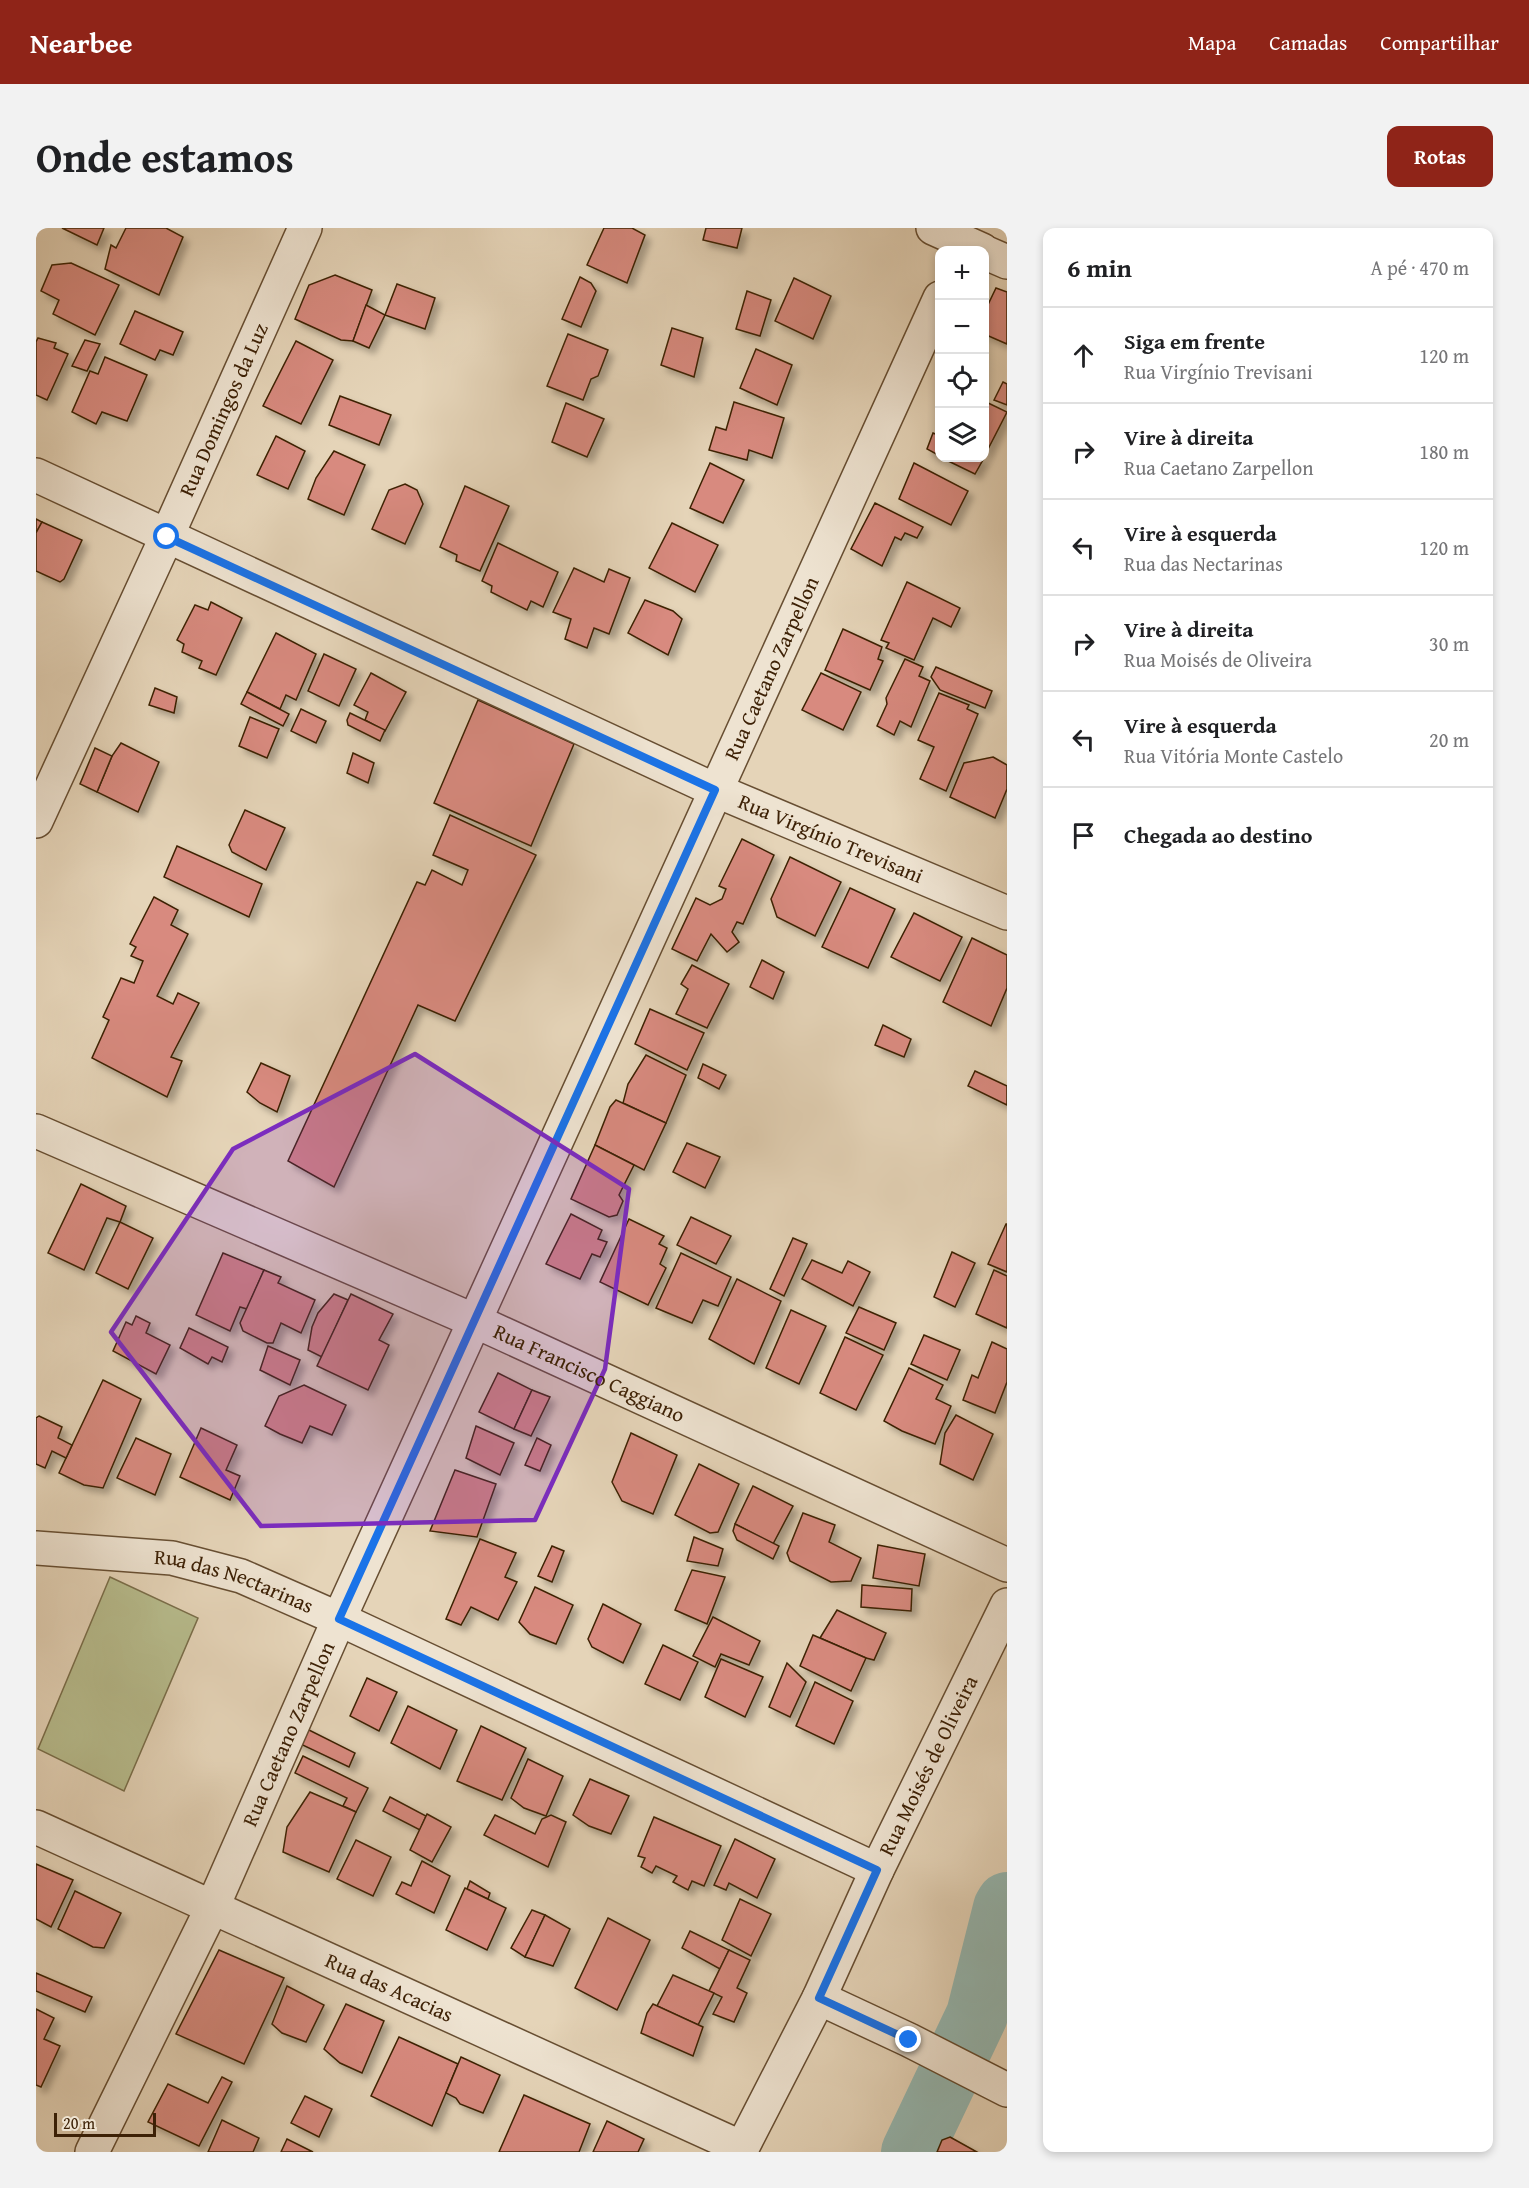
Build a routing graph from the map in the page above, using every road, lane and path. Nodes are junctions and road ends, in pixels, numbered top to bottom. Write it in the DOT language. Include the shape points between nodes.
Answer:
graph roads {
  1 [pos="305,228"];
  2 [pos="933,228"];
  3 [pos="973,245"];
  4 [pos="1007,262"];
  5 [pos="938,300"];
  6 [pos="36,475"];
  7 [pos="167,537"];
  8 [pos="715,790"];
  9 [pos="36,820"];
  10 [pos="1007,913"];
  11 [pos="36,1131"];
  12 [pos="475,1321"];
  13 [pos="36,1548"];
  14 [pos="1007,1565"];
  15 [pos="1007,1605"];
  16 [pos="339,1619"];
  17 [pos="36,1827"];
  18 [pos="877,1870"];
  19 [pos="213,1906"];
  20 [pos="819,1998"];
  21 [pos="1000,2086"];
  22 [pos="741,2150"];
  23 [pos="92,2152"];
  1 -- 7 [label="street, Rua Domingos da Luz"];
  2 -- 3 [label="street"];
  3 -- 4 [label="street"];
  5 -- 8 [label="street, Rua Caetano Zarpellon"];
  6 -- 7 [label="street, Rua Virgínio Trevisani"];
  7 -- 8 [label="street, Rua Virgínio Trevisani"];
  7 -- 9 [label="street, Rua Domingos da Luz"];
  8 -- 10 [label="street, Rua Virgínio Trevisani"];
  8 -- 12 [label="street, Rua Caetano Zarpellon"];
  11 -- 12 [label="street, Rua Francisco Caggiano"];
  12 -- 14 [label="street, Rua Francisco Caggiano"];
  12 -- 16 [label="street, Rua Caetano Zarpellon"];
  13 -- 16 [label="street, Rua das Nectarinas" via="171,1558 241,1576"];
  15 -- 18 [label="street, Rua Moisés de Oliveira"];
  16 -- 18 [label="street, Rua das Nectarinas"];
  16 -- 19 [label="street, Rua Caetano Zarpellon"];
  17 -- 19 [label="street, Rua das Acacias"];
  18 -- 20 [label="street, Rua Moisés de Oliveira"];
  19 -- 22 [label="street, Rua das Acacias"];
  19 -- 23 [label="street, Rua Caetano Zarpellon"];
  20 -- 21 [label="street"];
  20 -- 22 [label="street, Rua Moisés de Oliveira"];
}
